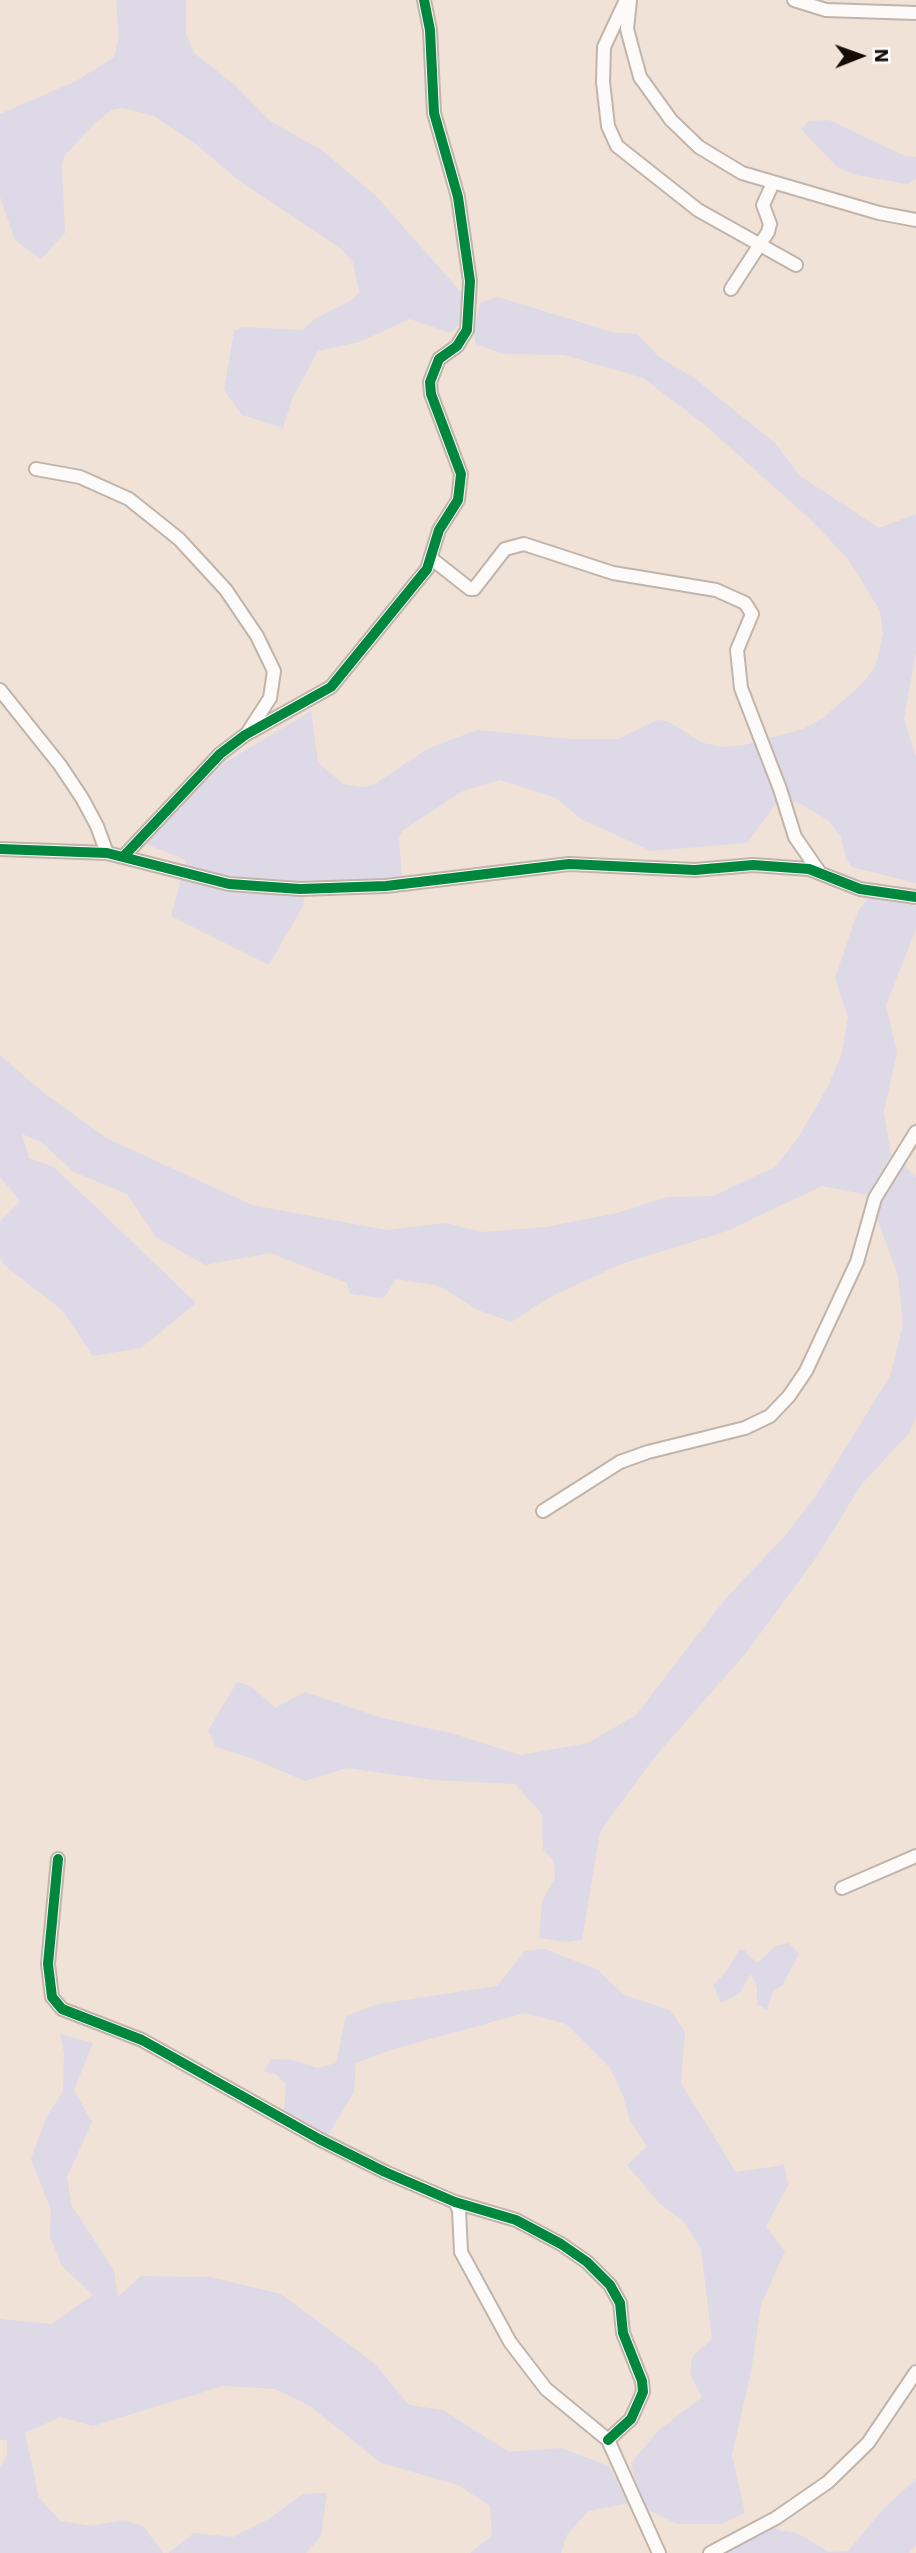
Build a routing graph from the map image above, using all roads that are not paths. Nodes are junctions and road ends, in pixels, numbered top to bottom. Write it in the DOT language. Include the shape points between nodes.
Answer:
graph roads {
  1 [pos="424,0"];
  2 [pos="628,0"];
  3 [pos="794,0"];
  4 [pos="916,13"];
  5 [pos="773,183"];
  6 [pos="916,220"];
  7 [pos="760,245"];
  8 [pos="796,265"];
  9 [pos="731,289"];
  10 [pos="36,469"];
  11 [pos="432,559"];
  12 [pos="0,690"];
  13 [pos="245,735"];
  14 [pos="0,849"];
  15 [pos="107,853"];
  16 [pos="123,857"];
  17 [pos="820,873"];
  18 [pos="916,897"];
  19 [pos="916,1132"];
  20 [pos="543,1511"];
  21 [pos="916,1856"];
  22 [pos="58,1859"];
  23 [pos="842,1888"];
  24 [pos="455,2202"];
  25 [pos="916,2372"];
  26 [pos="608,2440"];
  27 [pos="659,2553"];
  28 [pos="710,2553"];
  1 -- 11 [label="street" via="434,113 458,197 471,281 467,330 457,346 439,359 430,382 461,474 458,500 439,530"];
  2 -- 5 [label="street" via="632,55 653,97 671,120 699,146 742,173"];
  2 -- 7 [label="street" via="604,47 608,126 617,146 698,210"];
  3 -- 4 [label="street" via="826,10"];
  5 -- 6 [label="street"];
  5 -- 7 [label="street" via="764,197 770,225"];
  7 -- 8 [label="street"];
  7 -- 9 [label="street"];
  10 -- 13 [label="street" via="80,477 129,499 179,539 226,590 274,671 270,698"];
  11 -- 13 [label="street" via="331,687"];
  11 -- 17 [label="street" via="474,589 505,549 524,544 613,573 716,590 745,603 752,614 737,650 741,688 795,837"];
  12 -- 15 [label="street" via="82,798"];
  13 -- 16 [label="street" via="191,783"];
  14 -- 15 [label="street"];
  15 -- 16 [label="street"];
  16 -- 17 [label="street" via="229,884 300,890 386,886 569,864 695,870 753,865"];
  17 -- 18 [label="street" via="860,889"];
  19 -- 20 [label="street" via="875,1198 857,1262 812,1360 770,1416 745,1428 620,1462"];
  21 -- 23 [label="street"];
  22 -- 24 [label="street" via="48,1964 50,1989 57,2004 142,2040 319,2139"];
  24 -- 26 [label="street" via="461,2252 510,2342 546,2389"];
  24 -- 26 [label="street" via="516,2220 561,2244 610,2285 620,2303 623,2333 643,2392 631,2419"];
  25 -- 28 [label="street" via="868,2443 828,2482 776,2518"];
  26 -- 27 [label="street"];
}
